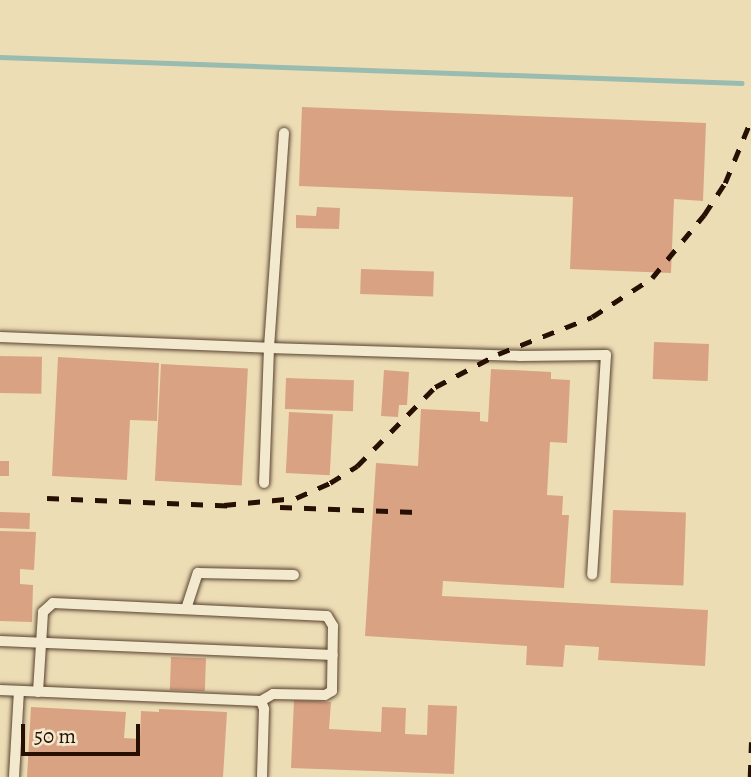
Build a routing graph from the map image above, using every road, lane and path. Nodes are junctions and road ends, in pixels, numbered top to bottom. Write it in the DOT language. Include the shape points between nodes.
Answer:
graph roads {
  1 [pos="284,133"];
  2 [pos="0,337"];
  3 [pos="270,348"];
  4 [pos="264,483"];
  5 [pos="294,575"];
  6 [pos="592,575"];
  7 [pos="186,609"];
  8 [pos="0,641"];
  9 [pos="41,643"];
  10 [pos="333,655"];
  11 [pos="0,690"];
  12 [pos="19,691"];
  13 [pos="38,692"];
  14 [pos="261,701"];
  15 [pos="14,777"];
  16 [pos="261,777"];
  1 -- 3 [label="lane"];
  2 -- 3 [label="lane"];
  3 -- 4 [label="lane"];
  3 -- 6 [label="lane" via="606,355"];
  5 -- 7 [label="lane" via="198,573"];
  7 -- 9 [label="lane" via="53,603 43,612"];
  7 -- 10 [label="lane" via="327,616 333,626"];
  8 -- 9 [label="lane"];
  9 -- 10 [label="lane"];
  9 -- 13 [label="lane"];
  10 -- 14 [label="lane" via="332,691 325,695 273,694"];
  11 -- 12 [label="lane"];
  12 -- 13 [label="lane"];
  12 -- 15 [label="lane"];
  13 -- 14 [label="lane"];
  14 -- 16 [label="lane"];
}
